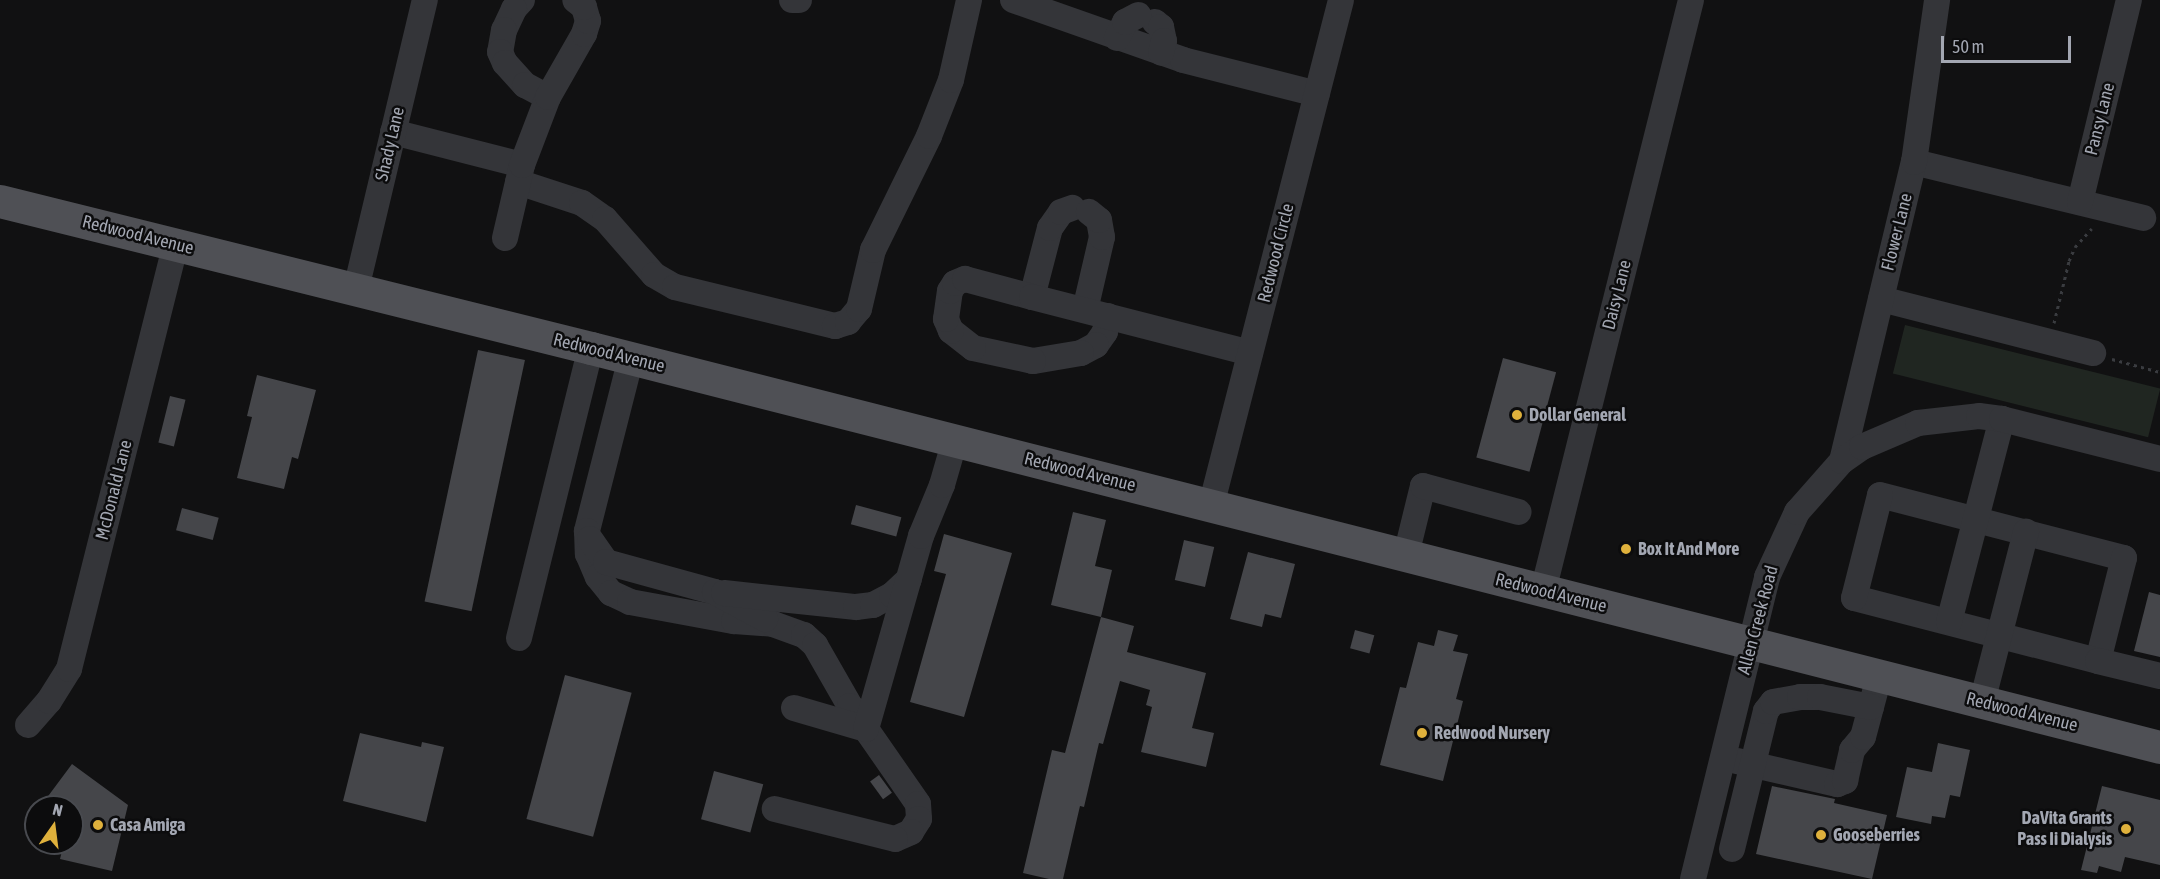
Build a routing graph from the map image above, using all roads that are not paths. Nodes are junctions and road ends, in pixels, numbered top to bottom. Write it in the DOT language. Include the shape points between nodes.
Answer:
graph roads {
  1 [pos="425,0"];
  2 [pos="522,0"];
  3 [pos="575,0"];
  4 [pos="792,0"];
  5 [pos="799,0"];
  6 [pos="969,0"];
  7 [pos="1013,0"];
  8 [pos="1341,0"];
  9 [pos="1691,0"];
  10 [pos="1937,0"];
  11 [pos="2129,0"];
  12 [pos="1117,38"];
  13 [pos="1161,53"];
  14 [pos="1317,94"];
  15 [pos="548,97"];
  16 [pos="393,132"];
  17 [pos="1914,162"];
  18 [pos="520,173"];
  19 [pos="0,201"];
  20 [pos="2091,205"];
  21 [pos="2143,218"];
  22 [pos="505,238"];
  23 [pos="176,244"];
  24 [pos="356,289"];
  25 [pos="1032,297"];
  26 [pos="1881,299"];
  27 [pos="1097,313"];
  28 [pos="591,348"];
  29 [pos="1250,353"];
  30 [pos="2093,353"];
  31 [pos="631,358"];
  32 [pos="2002,419"];
  33 [pos="955,440"];
  34 [pos="2160,459"];
  35 [pos="1842,461"];
  36 [pos="1211,506"];
  37 [pos="1519,512"];
  38 [pos="1976,519"];
  39 [pos="587,531"];
  40 [pos="2026,532"];
  41 [pos="1406,555"];
  42 [pos="909,579"];
  43 [pos="1543,591"];
  44 [pos="715,592"];
  45 [pos="1949,622"];
  46 [pos="773,624"];
  47 [pos="2000,635"];
  48 [pos="519,638"];
  49 [pos="1750,644"];
  50 [pos="2098,661"];
  51 [pos="2160,676"];
  52 [pos="1875,692"];
  53 [pos="1982,702"];
  54 [pos="794,708"];
  55 [pos="28,725"];
  56 [pos="866,729"];
  57 [pos="2160,747"];
  58 [pos="1722,758"];
  59 [pos="1753,765"];
  60 [pos="775,809"];
  61 [pos="1732,849"];
  62 [pos="1693,879"];
  1 -- 16 [label="street, Shady Lane"];
  2 -- 15 [label="street" via="504,30 500,52 525,85"];
  3 -- 15 [label="street" via="584,8 588,21 585,34"];
  4 -- 5 [label="street"];
  6 -- 18 [label="street" via="951,80 929,136 873,250 859,309 848,322 835,326 675,287 654,275 606,219"];
  7 -- 12 [label="street"];
  8 -- 14 [label="street, Redwood Circle"];
  9 -- 43 [label="street, Daisy Lane"];
  10 -- 17 [label="street, Flower Lane"];
  11 -- 20 [label="street, Pansy Lane"];
  12 -- 13 [label="street"];
  12 -- 13 [label="street" via="1125,22 1147,19 1161,27"];
  13 -- 14 [label="street"];
  14 -- 29 [label="street, Redwood Circle"];
  15 -- 18 [label="street"];
  16 -- 18 [label="street"];
  16 -- 24 [label="street, Shady Lane"];
  17 -- 20 [label="street"];
  17 -- 26 [label="street, Flower Lane"];
  18 -- 22 [label="street"];
  19 -- 23 [label="main road, Redwood Avenue"];
  20 -- 21 [label="street"];
  23 -- 24 [label="main road, Redwood Avenue"];
  23 -- 55 [label="street, McDonald Lane" via="69,669"];
  24 -- 28 [label="main road, Redwood Avenue"];
  25 -- 27 [label="street"];
  25 -- 27 [label="street" via="1050,228 1061,212 1080,210 1099,220 1102,237"];
  25 -- 27 [label="street" via="965,279 955,283 950,291 945,319 951,331 973,348 1033,361 1081,353 1096,345 1105,332"];
  26 -- 30 [label="street"];
  26 -- 35 [label="street, Flower Lane"];
  27 -- 29 [label="street"];
  28 -- 31 [label="main road, Redwood Avenue"];
  28 -- 48 [label="street"];
  29 -- 36 [label="street, Redwood Circle"];
  31 -- 33 [label="main road, Redwood Avenue"];
  31 -- 39 [label="street"];
  32 -- 34 [label="street, Allen Creek Road"];
  32 -- 35 [label="street, Allen Creek Road" via="1979,416 1918,423 1862,447"];
  32 -- 38 [label="street"];
  33 -- 36 [label="main road, Redwood Avenue"];
  33 -- 42 [label="street"];
  35 -- 49 [label="street, Allen Creek Road" via="1812,494 1786,532 1767,577"];
  36 -- 41 [label="main road, Redwood Avenue"];
  37 -- 41 [label="street" via="1424,486"];
  38 -- 40 [label="street"];
  38 -- 45 [label="street"];
  38 -- 45 [label="street" via="1880,495 1877,506 1854,598"];
  39 -- 44 [label="street" via="593,547 606,562"];
  39 -- 46 [label="street" via="588,554 598,577 611,593 630,602"];
  40 -- 47 [label="street"];
  40 -- 50 [label="street" via="2124,558"];
  41 -- 43 [label="main road, Redwood Avenue"];
  42 -- 44 [label="street" via="892,595 873,605 856,607"];
  42 -- 56 [label="street"];
  43 -- 49 [label="main road, Redwood Avenue"];
  44 -- 46 [label="street"];
  45 -- 47 [label="street"];
  46 -- 56 [label="street" via="804,635 815,645"];
  47 -- 50 [label="street"];
  47 -- 53 [label="street"];
  49 -- 52 [label="main road, Redwood Avenue"];
  49 -- 58 [label="street, Allen Creek Road"];
  50 -- 51 [label="street"];
  52 -- 53 [label="main road, Redwood Avenue"];
  52 -- 59 [label="street" via="1773,702 1766,711"];
  52 -- 59 [label="street" via="1863,737 1852,750 1845,781 1837,784"];
  53 -- 57 [label="main road, Redwood Avenue"];
  54 -- 56 [label="street"];
  56 -- 60 [label="street" via="918,804 919,819 911,832 895,839"];
  58 -- 59 [label="street"];
  58 -- 62 [label="street, Allen Creek Road"];
  59 -- 61 [label="street"];
}
